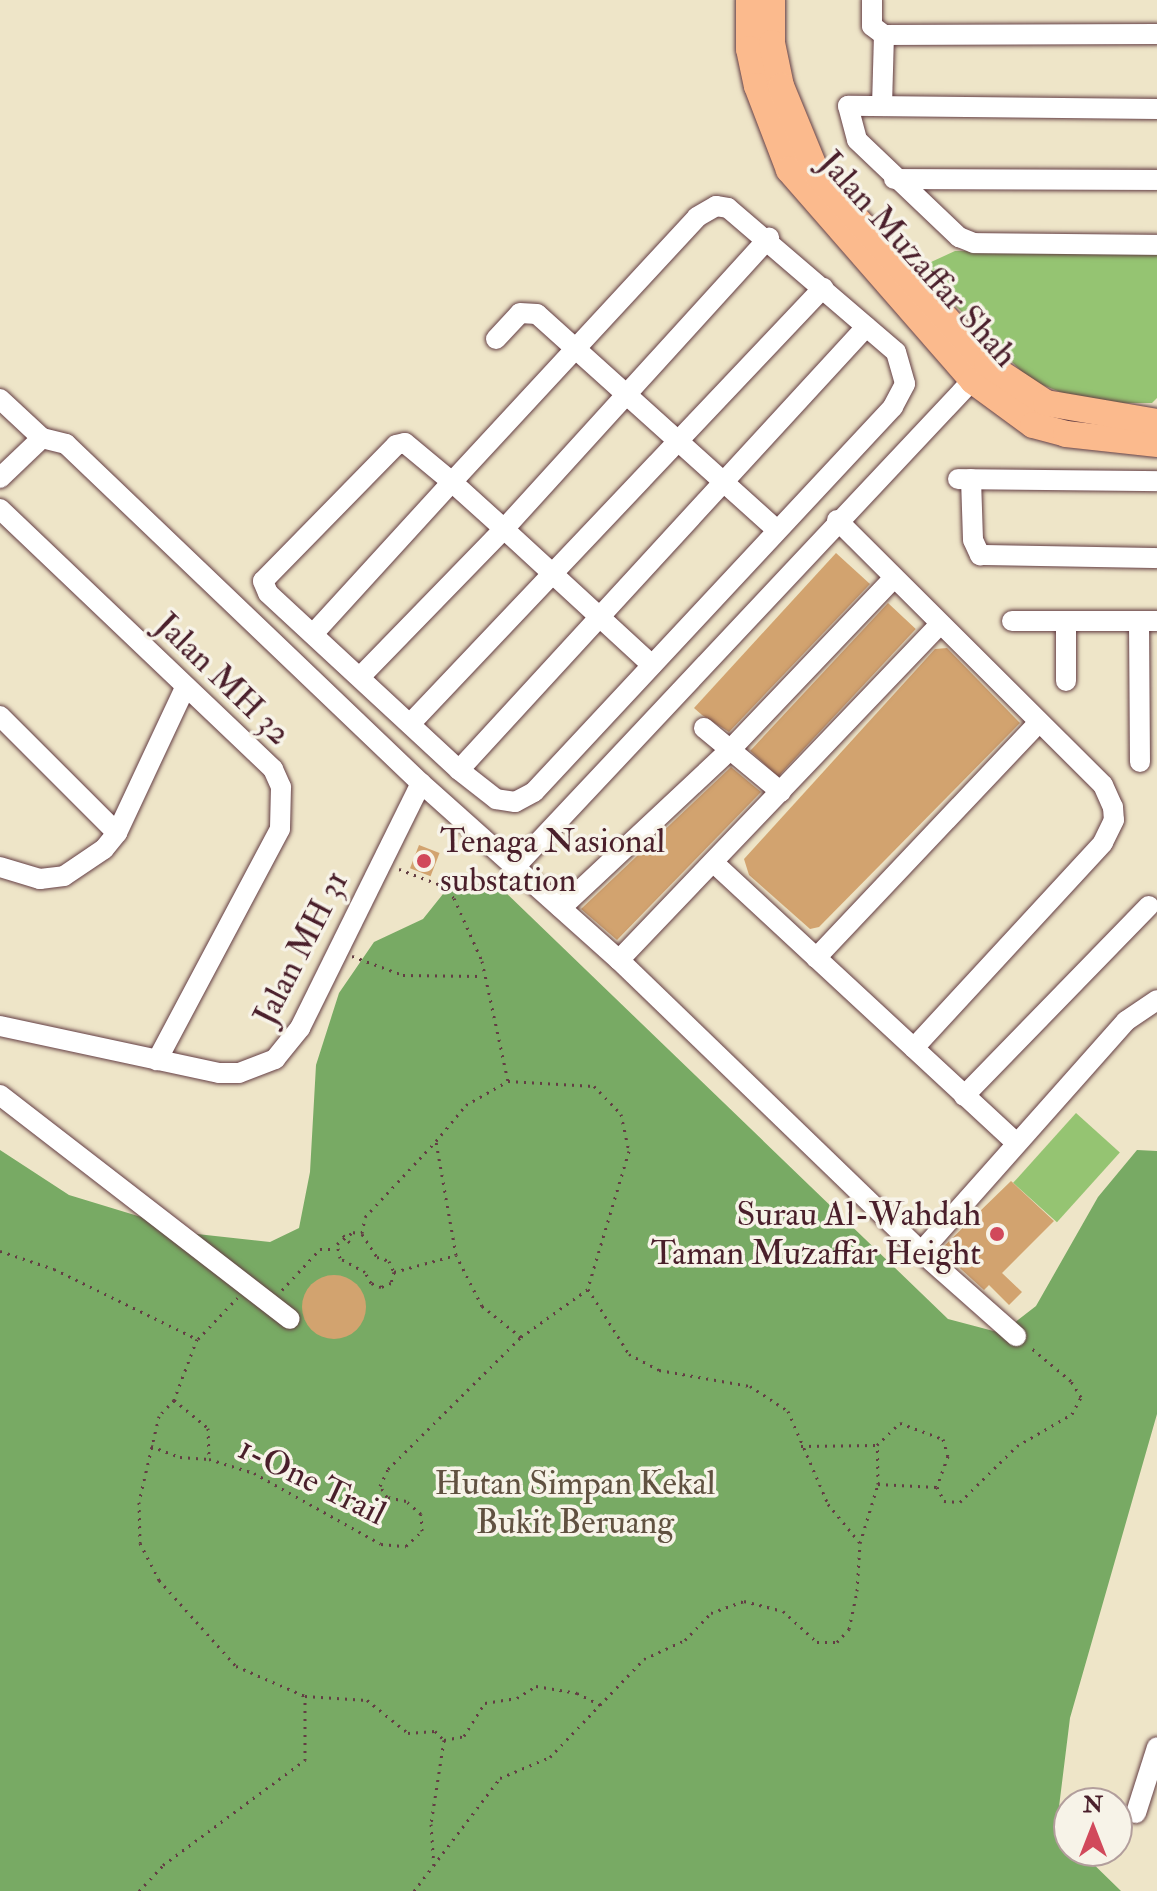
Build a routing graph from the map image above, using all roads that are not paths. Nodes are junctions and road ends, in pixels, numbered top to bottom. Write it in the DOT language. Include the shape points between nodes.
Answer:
graph roads {
  1 [pos="749,0"];
  2 [pos="772,0"];
  3 [pos="872,0"];
  4 [pos="1157,34"];
  5 [pos="884,35"];
  6 [pos="882,106"];
  7 [pos="1157,109"];
  8 [pos="894,179"];
  9 [pos="1157,180"];
  10 [pos="769,238"];
  11 [pos="1157,245"];
  12 [pos="823,288"];
  13 [pos="866,327"];
  14 [pos="496,339"];
  15 [pos="577,347"];
  16 [pos="980,372"];
  17 [pos="627,394"];
  18 [pos="0,399"];
  19 [pos="1157,422"];
  20 [pos="42,438"];
  21 [pos="680,443"];
  22 [pos="1157,444"];
  23 [pos="841,463"];
  24 [pos="0,478"];
  25 [pos="723,481"];
  26 [pos="823,481"];
  27 [pos="1157,481"];
  28 [pos="452,482"];
  29 [pos="868,488"];
  30 [pos="0,509"];
  31 [pos="844,513"];
  32 [pos="504,529"];
  33 [pos="777,530"];
  34 [pos="1157,558"];
  35 [pos="556,576"];
  36 [pos="894,578"];
  37 [pos="601,617"];
  38 [pos="1012,621"];
  39 [pos="1066,621"];
  40 [pos="1148,621"];
  41 [pos="940,624"];
  42 [pos="313,634"];
  43 [pos="652,665"];
  44 [pos="360,677"];
  45 [pos="1066,681"];
  46 [pos="185,688"];
  47 [pos="0,716"];
  48 [pos="1038,723"];
  49 [pos="410,724"];
  50 [pos="704,728"];
  51 [pos="730,750"];
  52 [pos="1140,762"];
  53 [pos="459,770"];
  54 [pos="421,783"];
  55 [pos="781,792"];
  56 [pos="117,833"];
  57 [pos="714,863"];
  58 [pos="516,866"];
  59 [pos="0,867"];
  60 [pos="1149,906"];
  61 [pos="561,908"];
  62 [pos="816,958"];
  63 [pos="619,960"];
  64 [pos="1157,1000"];
  65 [pos="0,1026"];
  66 [pos="914,1048"];
  67 [pos="157,1060"];
  68 [pos="0,1095"];
  69 [pos="964,1096"];
  70 [pos="1015,1142"];
  71 [pos="921,1252"];
  72 [pos="290,1319"];
  73 [pos="1016,1336"];
  74 [pos="1157,1747"];
  75 [pos="1136,1813"];
  1 -- 16 [label="main road, Jalan Muzaffar Shah" via="749,49 757,86 789,170"];
  2 -- 16 [label="main road, Jalan Muzaffar Shah" via="772,43 781,86 818,176"];
  3 -- 5 [label="street" via="872,26"];
  4 -- 5 [label="street"];
  5 -- 6 [label="street"];
  6 -- 7 [label="street"];
  6 -- 8 [label="street" via="848,106 857,140"];
  8 -- 9 [label="street"];
  8 -- 11 [label="street" via="959,237 974,243"];
  10 -- 12 [label="street"];
  10 -- 15 [label="street" via="738,212 716,206 705,210"];
  10 -- 17 [label="street"];
  12 -- 13 [label="street"];
  12 -- 21 [label="street"];
  13 -- 23 [label="street" via="896,352 905,384 893,407"];
  13 -- 25 [label="street"];
  14 -- 15 [label="street" via="520,313 531,310"];
  15 -- 17 [label="street"];
  15 -- 28 [label="street"];
  16 -- 19 [label="main road, Jalan Muzaffar Shah" via="1046,403"];
  16 -- 22 [label="main road, Jalan Muzaffar Shah" via="1033,425"];
  16 -- 29 [label="street"];
  17 -- 21 [label="street"];
  17 -- 32 [label="street"];
  18 -- 20 [label="street"];
  20 -- 24 [label="street"];
  20 -- 54 [label="street" via="66,444"];
  21 -- 25 [label="street"];
  21 -- 35 [label="street"];
  23 -- 26 [label="street"];
  23 -- 29 [label="street"];
  25 -- 33 [label="street"];
  25 -- 37 [label="street"];
  26 -- 31 [label="street"];
  26 -- 33 [label="street"];
  27 -- 34 [label="street" via="965,479 980,555"];
  28 -- 32 [label="street"];
  28 -- 42 [label="street"];
  28 -- 42 [label="street" via="405,443 396,445 268,575 263,587"];
  29 -- 31 [label="street"];
  30 -- 46 [label="street, Jalan MH 32"];
  31 -- 36 [label="street"];
  31 -- 58 [label="street"];
  32 -- 35 [label="street"];
  32 -- 44 [label="street"];
  33 -- 43 [label="street"];
  35 -- 37 [label="street"];
  35 -- 49 [label="street"];
  36 -- 41 [label="street"];
  36 -- 51 [label="street"];
  37 -- 43 [label="street"];
  37 -- 53 [label="street"];
  38 -- 39 [label="street"];
  39 -- 40 [label="street"];
  39 -- 45 [label="street"];
  40 -- 52 [label="street"];
  41 -- 48 [label="street"];
  41 -- 55 [label="street"];
  42 -- 44 [label="street"];
  43 -- 53 [label="street" via="526,799 496,799"];
  44 -- 49 [label="street"];
  46 -- 56 [label="street"];
  46 -- 67 [label="street, Jalan MH 32" via="273,769 283,810 280,829"];
  47 -- 56 [label="street"];
  48 -- 62 [label="street"];
  48 -- 66 [label="street" via="1110,795 1111,832"];
  49 -- 53 [label="street"];
  50 -- 51 [label="street"];
  51 -- 55 [label="street"];
  51 -- 61 [label="street"];
  54 -- 58 [label="street"];
  54 -- 67 [label="street, Jalan MH 31" via="300,1028 275,1059 239,1073"];
  55 -- 57 [label="street"];
  56 -- 59 [label="street" via="87,865 64,876 40,879"];
  57 -- 62 [label="street"];
  57 -- 63 [label="street"];
  58 -- 61 [label="street"];
  60 -- 69 [label="street"];
  61 -- 63 [label="street"];
  62 -- 66 [label="street"];
  63 -- 71 [label="street"];
  64 -- 70 [label="street" via="1126,1021"];
  65 -- 67 [label="street, Jalan MH 31"];
  66 -- 69 [label="street"];
  68 -- 72 [label="street"];
  69 -- 70 [label="street"];
  70 -- 71 [label="street"];
  71 -- 73 [label="street"];
  74 -- 75 [label="street"];
}
